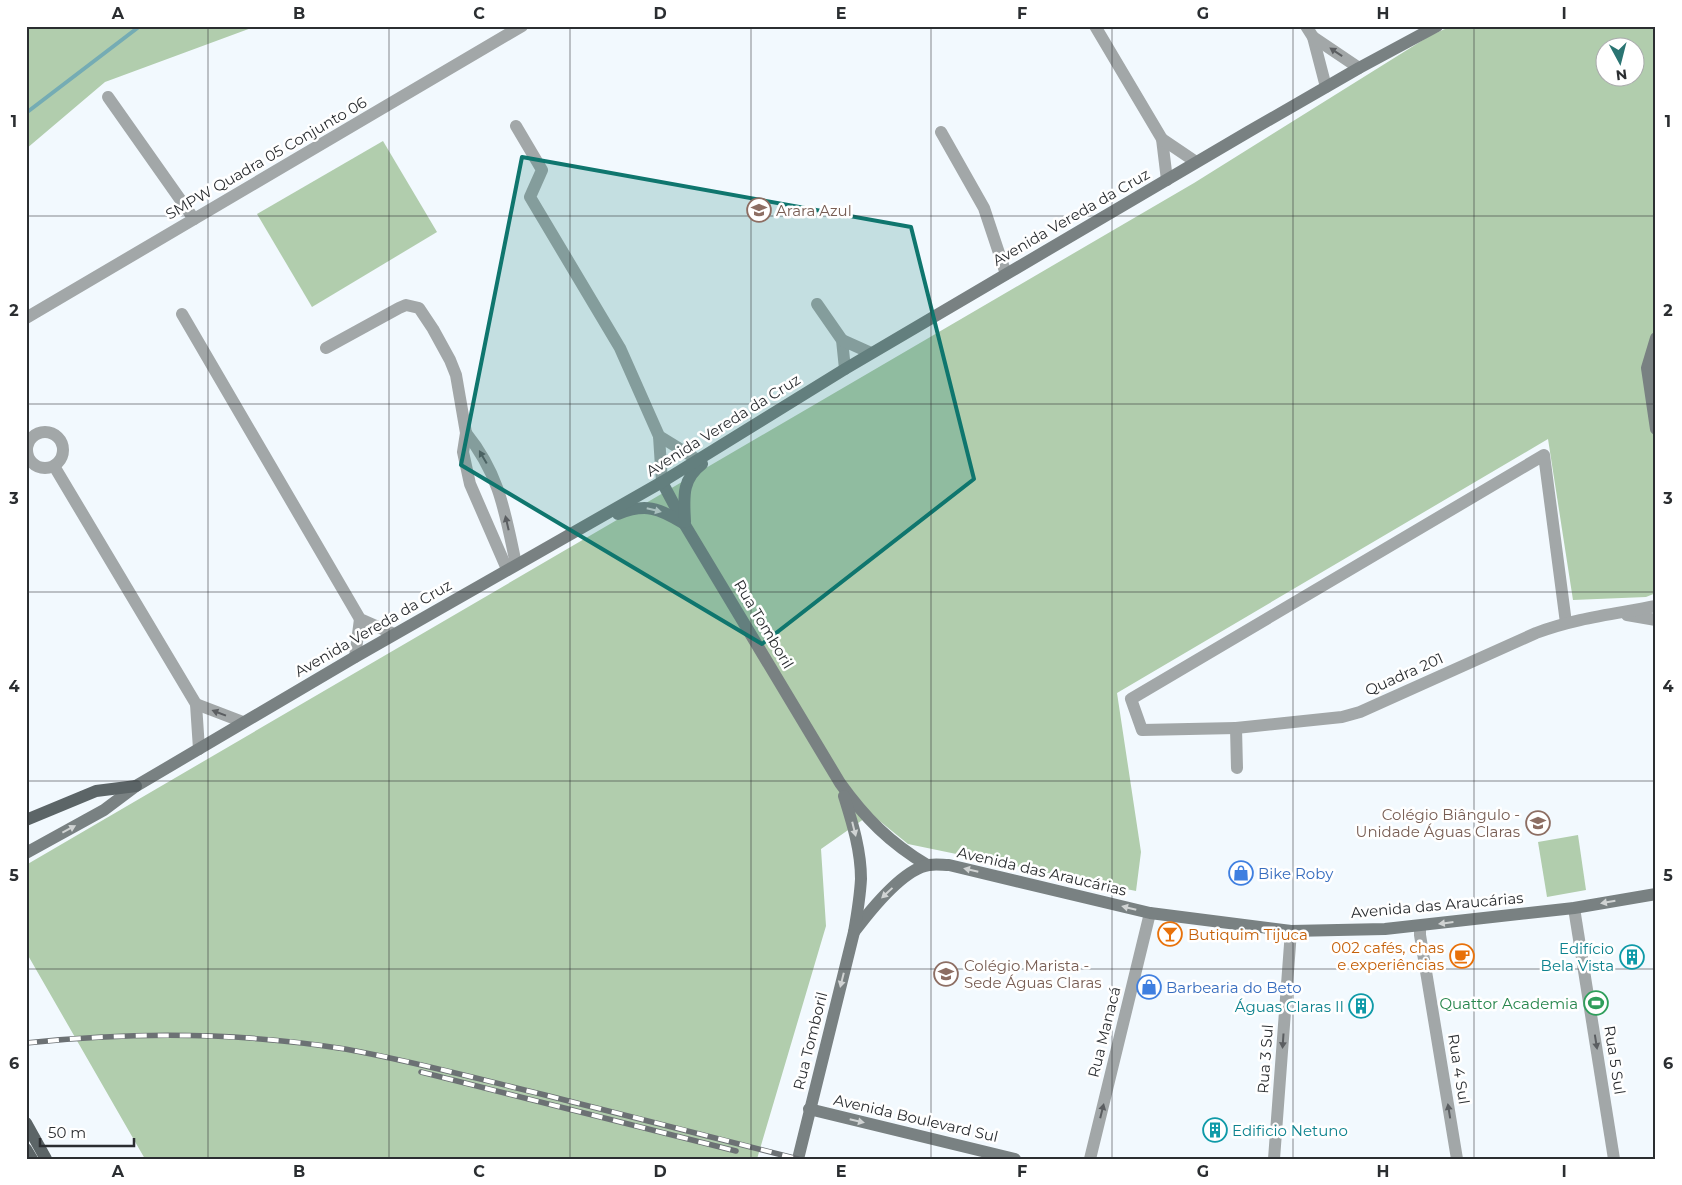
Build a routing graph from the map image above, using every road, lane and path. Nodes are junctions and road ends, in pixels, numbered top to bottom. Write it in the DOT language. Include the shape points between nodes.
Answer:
graph roads {
  1 [pos="522,26"];
  2 [pos="1095,26"];
  3 [pos="1437,26"];
  4 [pos="1310,32"];
  5 [pos="1360,68"];
  6 [pos="1326,87"];
  7 [pos="108,97"];
  8 [pos="516,126"];
  9 [pos="941,132"];
  10 [pos="1162,140"];
  11 [pos="1196,162"];
  12 [pos="1166,180"];
  13 [pos="194,219"];
  14 [pos="1006,274"];
  15 [pos="817,304"];
  16 [pos="182,314"];
  17 [pos="26,318"];
  18 [pos="1656,338"];
  19 [pos="842,340"];
  20 [pos="326,348"];
  21 [pos="871,353"];
  22 [pos="844,369"];
  23 [pos="749,428"];
  24 [pos="1656,429"];
  25 [pos="466,434"];
  26 [pos="659,436"];
  27 [pos="698,460"];
  28 [pos="54,466"];
  29 [pos="662,482"];
  30 [pos="591,523"];
  31 [pos="685,525"];
  32 [pos="512,566"];
  33 [pos="1656,606"];
  34 [pos="1617,614"];
  35 [pos="360,620"];
  36 [pos="1656,620"];
  37 [pos="1566,623"];
  38 [pos="394,634"];
  39 [pos="355,657"];
  40 [pos="196,704"];
  41 [pos="243,722"];
  42 [pos="1236,728"];
  43 [pos="199,749"];
  44 [pos="1237,768"];
  45 [pos="840,783"];
  46 [pos="136,786"];
  47 [pos="26,820"];
  48 [pos="26,852"];
  49 [pos="927,865"];
  50 [pos="1656,894"];
  51 [pos="1574,908"];
  52 [pos="1150,914"];
  53 [pos="1420,926"];
  54 [pos="1291,931"];
  55 [pos="854,932"];
  56 [pos="809,1112"];
  57 [pos="26,1123"];
  58 [pos="26,1149"];
  59 [pos="32,1159"];
  60 [pos="46,1159"];
  61 [pos="798,1159"];
  62 [pos="1015,1159"];
  63 [pos="1090,1159"];
  64 [pos="1274,1159"];
  65 [pos="1457,1159"];
  66 [pos="1614,1159"];
  1 -- 13 [label="street, SMPW Quadra 05 Conjunto 06"];
  2 -- 10 [label="street"];
  3 -- 5 [label="street, Avenida Vereda da Cruz"];
  5 -- 4 [label="street, one-way"];
  4 -- 6 [label="street"];
  5 -- 6 [label="street, Avenida Vereda da Cruz"];
  6 -- 11 [label="street, Avenida Vereda da Cruz"];
  7 -- 13 [label="street"];
  8 -- 26 [label="street" via="542,170 530,197 620,348"];
  9 -- 14 [label="street" via="984,208"];
  10 -- 11 [label="street"];
  10 -- 12 [label="street"];
  11 -- 12 [label="street, Avenida Vereda da Cruz"];
  12 -- 14 [label="street, Avenida Vereda da Cruz"];
  13 -- 17 [label="street, SMPW Quadra 05 Conjunto 06"];
  14 -- 21 [label="street, Avenida Vereda da Cruz"];
  15 -- 19 [label="street"];
  16 -- 35 [label="street"];
  18 -- 24 [label="street" via="1647,368"];
  19 -- 21 [label="street"];
  19 -- 22 [label="street"];
  20 -- 25 [label="street" via="399,308 406,305 419,308 433,328 456,375"];
  21 -- 22 [label="street, Avenida Vereda da Cruz"];
  22 -- 23 [label="street, Avenida Vereda da Cruz"];
  23 -- 27 [label="street, Avenida Vereda da Cruz"];
  23 -- 31 [label="street" via="689,477 684,494"];
  32 -- 25 [label="street, one-way" via="497,483"];
  25 -- 32 [label="street" via="463,452 470,484"];
  26 -- 27 [label="street"];
  26 -- 29 [label="street"];
  27 -- 29 [label="street, Avenida Vereda da Cruz"];
  28 -- 28 [label="street" via="38,466 30,459 27,448 34,431 52,434 60,441 61,457"];
  28 -- 40 [label="street"];
  29 -- 30 [label="street, Avenida Vereda da Cruz"];
  29 -- 31 [label="street, Rua Tomboril"];
  30 -- 31 [label="street, one-way" via="642,507 653,508"];
  30 -- 32 [label="street, Avenida Vereda da Cruz"];
  31 -- 45 [label="street, Rua Tomboril"];
  32 -- 38 [label="street, Avenida Vereda da Cruz"];
  33 -- 34 [label="street, Quadra 201"];
  34 -- 36 [label="street, Quadra 201"];
  34 -- 37 [label="street, Quadra 201"];
  35 -- 38 [label="street"];
  35 -- 39 [label="street"];
  37 -- 42 [label="street, Quadra 201" via="1536,633 1360,712 1342,717"];
  37 -- 42 [label="street, Quadra 201" via="1544,455 1131,699 1142,730"];
  38 -- 39 [label="street, Avenida Vereda da Cruz"];
  39 -- 41 [label="street, Avenida Vereda da Cruz"];
  41 -- 40 [label="street, one-way"];
  40 -- 43 [label="street"];
  41 -- 43 [label="street, Avenida Vereda da Cruz"];
  42 -- 44 [label="street"];
  43 -- 46 [label="street, Avenida Vereda da Cruz"];
  45 -- 49 [label="street, Rua Tomboril" via="855,805 880,831"];
  45 -- 55 [label="street, Rua Tomboril, one-way" via="860,863"];
  46 -- 47 [label="main road" via="96,791"];
  48 -- 46 [label="street, Avenida Vereda da Cruz, one-way" via="104,810"];
  52 -- 49 [label="street, Avenida das Araucárias, one-way" via="949,864"];
  49 -- 55 [label="street, Rua Tomboril, one-way" via="908,875 874,905"];
  50 -- 51 [label="street, Avenida das Araucárias, one-way"];
  51 -- 53 [label="street, Avenida das Araucárias, one-way"];
  51 -- 66 [label="street, Rua 5 Sul, one-way"];
  52 -- 54 [label="street, Avenida das Araucárias"];
  63 -- 52 [label="street, Rua Manacá, one-way"];
  53 -- 54 [label="street, Avenida das Araucárias"];
  65 -- 53 [label="street, Rua 4 Sul, one-way"];
  54 -- 64 [label="street, Rua 3 Sul, one-way"];
  55 -- 56 [label="street, Rua Tomboril, one-way"];
  56 -- 61 [label="street, Rua Tomboril"];
  56 -- 62 [label="street, Avenida Boulevard Sul, one-way"];
  57 -- 60 [label="main road"];
  58 -- 59 [label="main road"];
}
